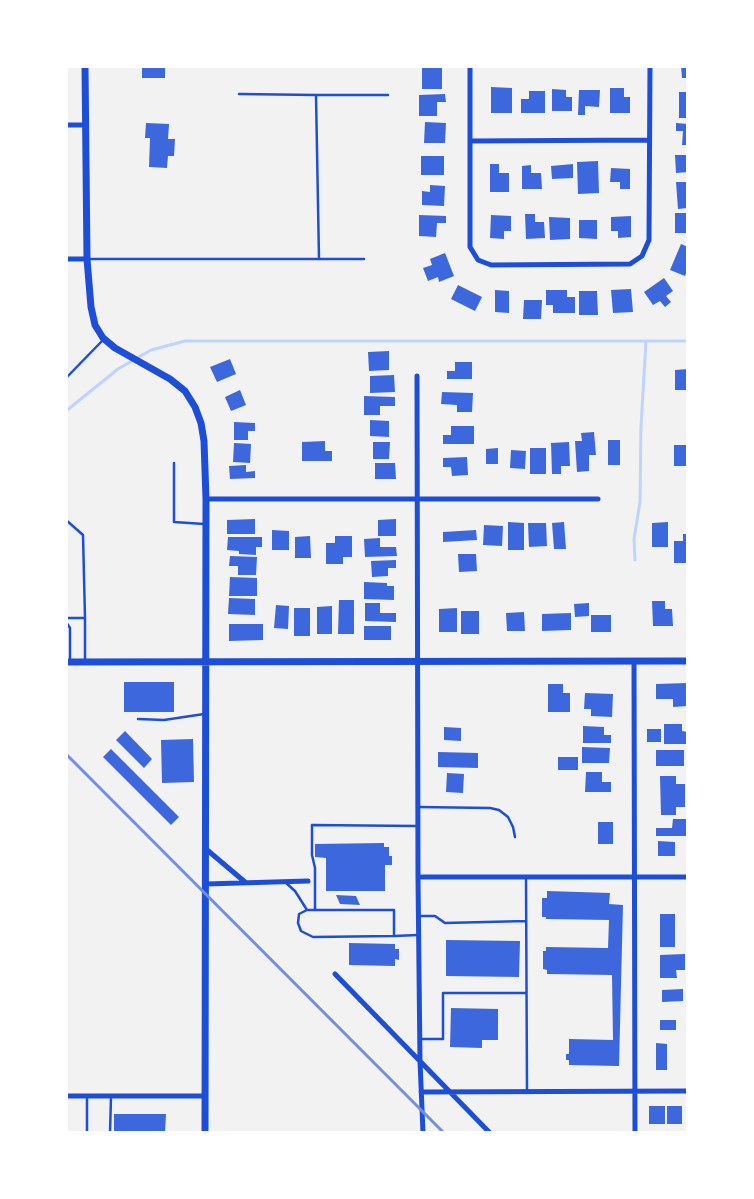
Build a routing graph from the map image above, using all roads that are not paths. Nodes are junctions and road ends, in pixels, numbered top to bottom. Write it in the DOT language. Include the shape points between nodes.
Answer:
graph roads {
  1 [pos="85,66"];
  2 [pos="470,66"];
  3 [pos="650,66"];
  4 [pos="239,94"];
  5 [pos="316,95"];
  6 [pos="388,95"];
  7 [pos="66,125"];
  8 [pos="85,125"];
  9 [pos="649,140"];
  10 [pos="470,141"];
  11 [pos="319,258"];
  12 [pos="66,259"];
  13 [pos="87,259"];
  14 [pos="364,259"];
  15 [pos="104,339"];
  16 [pos="73,370"];
  17 [pos="66,371"];
  18 [pos="417,376"];
  19 [pos="66,378"];
  20 [pos="174,463"];
  21 [pos="418,498"];
  22 [pos="206,499"];
  23 [pos="598,499"];
  24 [pos="66,520"];
  25 [pos="206,524"];
  26 [pos="85,618"];
  27 [pos="66,620"];
  28 [pos="417,661"];
  29 [pos="688,661"];
  30 [pos="68,662"];
  31 [pos="85,662"];
  32 [pos="206,662"];
  33 [pos="634,662"];
  34 [pos="206,714"];
  35 [pos="138,719"];
  36 [pos="418,808"];
  37 [pos="418,826"];
  38 [pos="515,837"];
  39 [pos="206,849"];
  40 [pos="418,877"];
  41 [pos="526,877"];
  42 [pos="634,877"];
  43 [pos="688,877"];
  44 [pos="308,881"];
  45 [pos="246,882"];
  46 [pos="284,882"];
  47 [pos="206,884"];
  48 [pos="307,910"];
  49 [pos="315,910"];
  50 [pos="419,916"];
  51 [pos="526,922"];
  52 [pos="394,936"];
  53 [pos="419,936"];
  54 [pos="335,974"];
  55 [pos="526,992"];
  56 [pos="420,1039"];
  57 [pos="420,1061"];
  58 [pos="634,1091"];
  59 [pos="688,1091"];
  60 [pos="421,1092"];
  61 [pos="449,1092"];
  62 [pos="527,1092"];
  63 [pos="66,1096"];
  64 [pos="90,1096"];
  65 [pos="111,1096"];
  66 [pos="205,1096"];
  67 [pos="87,1133"];
  68 [pos="110,1133"];
  69 [pos="205,1133"];
  70 [pos="423,1133"];
  71 [pos="490,1133"];
  72 [pos="635,1133"];
  1 -- 8 [label="street"];
  2 -- 10 [label="street"];
  3 -- 9 [label="street"];
  4 -- 5 [label="lane"];
  5 -- 6 [label="lane"];
  5 -- 11 [label="lane"];
  7 -- 8 [label="street"];
  8 -- 13 [label="street"];
  9 -- 10 [label="street"];
  9 -- 10 [label="street" via="649,240 642,256 630,264 491,265 478,260 470,247"];
  11 -- 13 [label="lane"];
  11 -- 14 [label="lane"];
  12 -- 13 [label="street"];
  13 -- 15 [label="street" via="91,308 95,326"];
  15 -- 16 [label="lane"];
  15 -- 22 [label="street" via="124,354 170,378 185,391 201,422"];
  16 -- 17 [label="lane"];
  16 -- 19 [label="lane"];
  18 -- 21 [label="street"];
  20 -- 25 [label="lane" via="174,522"];
  21 -- 22 [label="street"];
  21 -- 23 [label="street"];
  21 -- 28 [label="street"];
  22 -- 25 [label="street"];
  24 -- 26 [label="lane" via="83,535"];
  25 -- 32 [label="street"];
  26 -- 27 [label="lane"];
  26 -- 31 [label="lane"];
  27 -- 30 [label="lane" via="70,628"];
  28 -- 32 [label="street"];
  28 -- 33 [label="street"];
  28 -- 36 [label="street"];
  29 -- 33 [label="street"];
  30 -- 31 [label="street"];
  31 -- 32 [label="street"];
  32 -- 34 [label="street"];
  33 -- 42 [label="street"];
  34 -- 35 [label="lane" via="164,720"];
  34 -- 39 [label="street"];
  36 -- 37 [label="street"];
  36 -- 38 [label="lane" via="499,810 508,817"];
  37 -- 40 [label="street"];
  37 -- 49 [label="lane" via="312,825"];
  39 -- 45 [label="street"];
  39 -- 47 [label="street"];
  40 -- 41 [label="street"];
  40 -- 50 [label="street"];
  41 -- 42 [label="street"];
  41 -- 51 [label="lane"];
  42 -- 43 [label="street"];
  42 -- 58 [label="street"];
  44 -- 46 [label="street"];
  45 -- 46 [label="street"];
  45 -- 47 [label="street"];
  46 -- 48 [label="lane" via="295,891"];
  47 -- 66 [label="street"];
  48 -- 49 [label="lane"];
  48 -- 52 [label="lane" via="299,914 298,922 302,931 313,937"];
  49 -- 52 [label="lane" via="394,910"];
  50 -- 51 [label="lane" via="435,916 445,922"];
  50 -- 53 [label="street"];
  51 -- 55 [label="lane"];
  52 -- 53 [label="lane"];
  53 -- 56 [label="street"];
  54 -- 57 [label="street"];
  55 -- 56 [label="lane" via="444,992 444,1038"];
  55 -- 62 [label="lane"];
  56 -- 57 [label="street"];
  57 -- 60 [label="street"];
  57 -- 61 [label="street"];
  58 -- 59 [label="street"];
  58 -- 62 [label="street"];
  58 -- 72 [label="street"];
  60 -- 61 [label="street"];
  60 -- 70 [label="street"];
  61 -- 62 [label="street"];
  61 -- 71 [label="street"];
  63 -- 64 [label="street"];
  64 -- 65 [label="street"];
  64 -- 67 [label="lane"];
  65 -- 66 [label="street"];
  65 -- 68 [label="lane"];
  66 -- 69 [label="street"];
}
